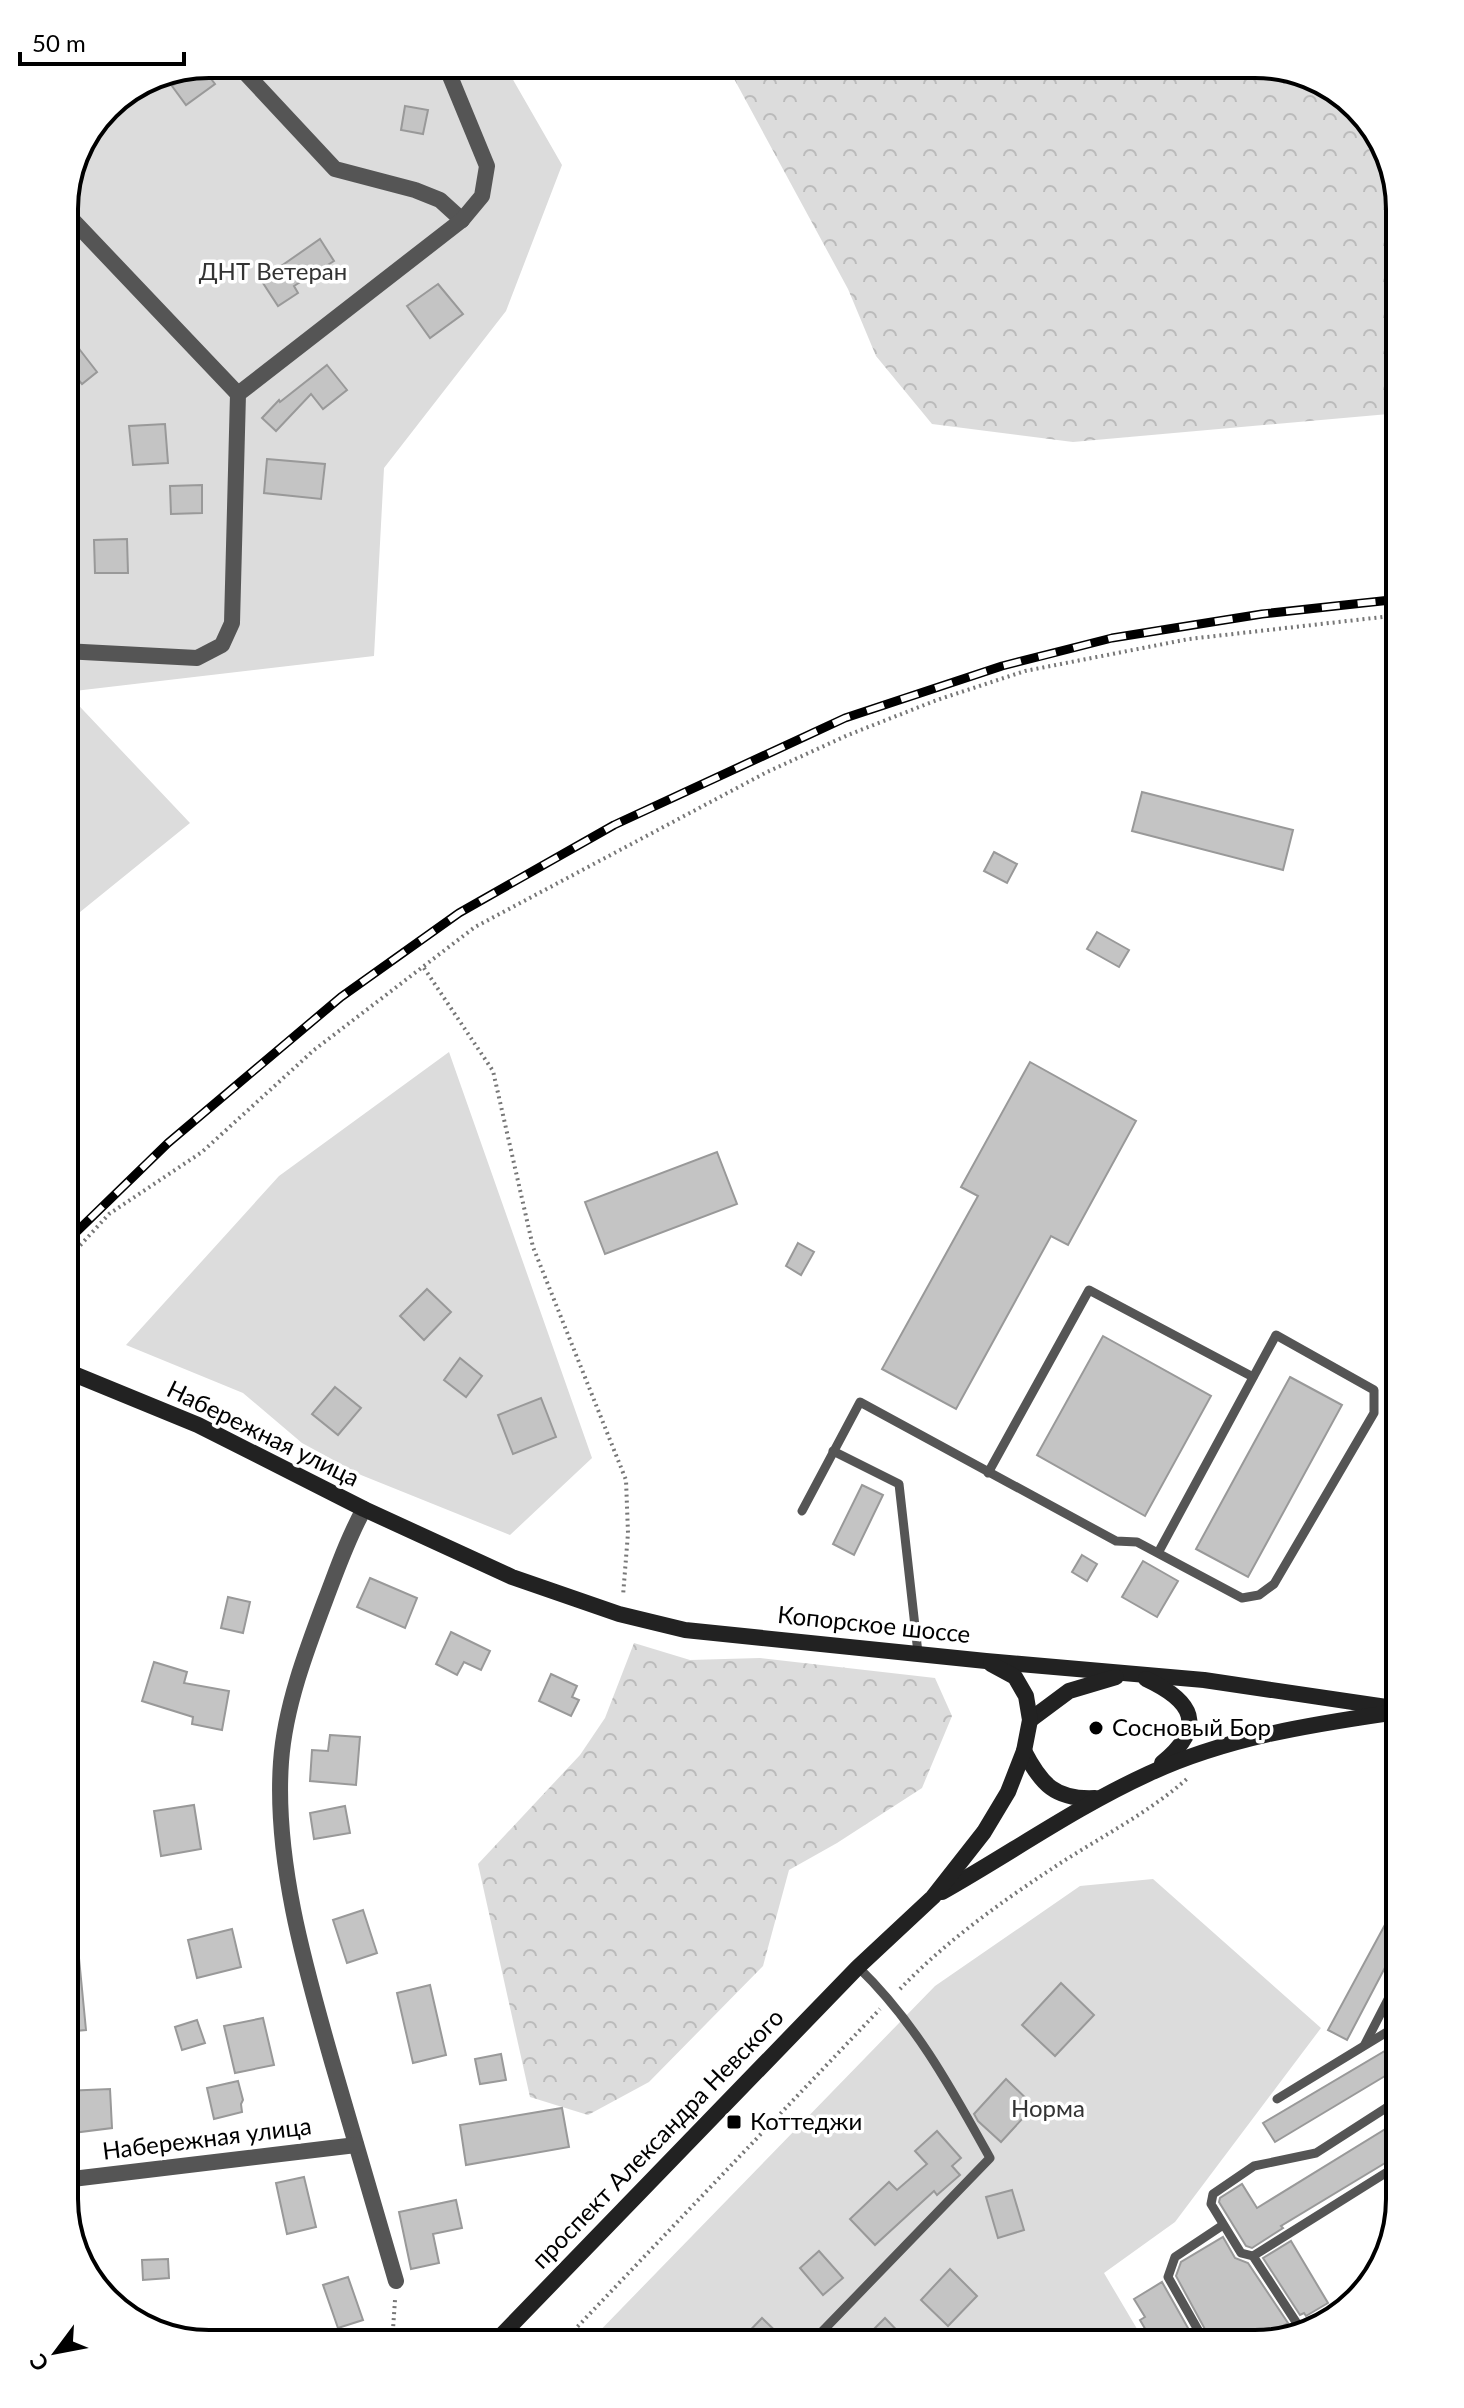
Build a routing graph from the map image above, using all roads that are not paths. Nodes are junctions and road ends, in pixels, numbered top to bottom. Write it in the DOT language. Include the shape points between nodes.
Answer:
graph roads {
  1 [pos="250,78"];
  2 [pos="451,78"];
  3 [pos="462,220"];
  4 [pos="78,226"];
  5 [pos="238,394"];
  6 [pos="78,652"];
  7 [pos="78,1376"];
  8 [pos="1253,1377"];
  9 [pos="833,1451"];
  10 [pos="988,1473"];
  11 [pos="364,1509"];
  12 [pos="802,1511"];
  13 [pos="1158,1553"];
  14 [pos="918,1653"];
  15 [pos="986,1661"];
  16 [pos="1134,1674"];
  17 [pos="1386,1708"];
  18 [pos="1386,1712"];
  19 [pos="1030,1720"];
  20 [pos="1024,1751"];
  21 [pos="1151,1772"];
  22 [pos="1099,1798"];
  23 [pos="933,1897"];
  24 [pos="858,1967"];
  25 [pos="1386,2002"];
  26 [pos="1386,2032"];
  27 [pos="1363,2046"];
  28 [pos="1277,2099"];
  29 [pos="1386,2108"];
  30 [pos="356,2145"];
  31 [pos="1386,2173"];
  32 [pos="78,2178"];
  33 [pos="1223,2225"];
  34 [pos="1253,2256"];
  35 [pos="396,2281"];
  36 [pos="1297,2323"];
  37 [pos="507,2330"];
  38 [pos="824,2330"];
  39 [pos="1198,2330"];
  1 -- 3 [label="street" via="335,169 440,200"];
  2 -- 3 [label="street" via="487,166 482,196"];
  3 -- 5 [label="street"];
  4 -- 5 [label="street"];
  5 -- 6 [label="street" via="232,623 222,645 197,658"];
  7 -- 11 [label="main road, Набережная улица" via="198,1425"];
  8 -- 10 [label="lane" via="1089,1290"];
  8 -- 13 [label="lane"];
  8 -- 13 [label="lane" via="1276,1335 1374,1390 1374,1413 1274,1584 1259,1595 1242,1598"];
  9 -- 10 [label="lane" via="860,1402"];
  9 -- 12 [label="lane"];
  9 -- 14 [label="lane" via="899,1484"];
  10 -- 13 [label="lane" via="1116,1541 1137,1542"];
  11 -- 14 [label="main road, Копорское шоссе" via="512,1577 619,1614 685,1630"];
  11 -- 30 [label="street, Набережная улица" via="310,1640 281,1761 287,1868 306,1970"];
  14 -- 15 [label="main road, Копорское шоссе"];
  15 -- 16 [label="main road, Копорское шоссе"];
  15 -- 19 [label="main road" via="1015,1677 1026,1696"];
  16 -- 17 [label="main road, Копорское шоссе"];
  16 -- 19 [label="main road" via="1069,1691"];
  16 -- 21 [label="main road" via="1172,1691 1185,1706 1189,1722 1179,1749"];
  18 -- 21 [label="main road" via="1256,1736"];
  19 -- 20 [label="main road"];
  20 -- 22 [label="main road" via="1037,1777 1057,1793"];
  20 -- 23 [label="main road" via="984,1832"];
  21 -- 22 [label="main road"];
  22 -- 23 [label="main road"];
  23 -- 24 [label="main road, проспект Александра Невского"];
  24 -- 37 [label="main road, проспект Александра Невского"];
  24 -- 38 [label="lane" via="941,2069 990,2158"];
  25 -- 27 [label="lane"];
  26 -- 27 [label="lane"];
  27 -- 28 [label="lane"];
  29 -- 33 [label="lane" via="1316,2153 1254,2166 1213,2194 1211,2204"];
  30 -- 32 [label="street, Набережная улица"];
  30 -- 35 [label="street, Набережная улица"];
  31 -- 34 [label="lane"];
  33 -- 34 [label="lane" via="1241,2253"];
  33 -- 39 [label="lane" via="1175,2257 1168,2277"];
  34 -- 36 [label="lane"];
}
